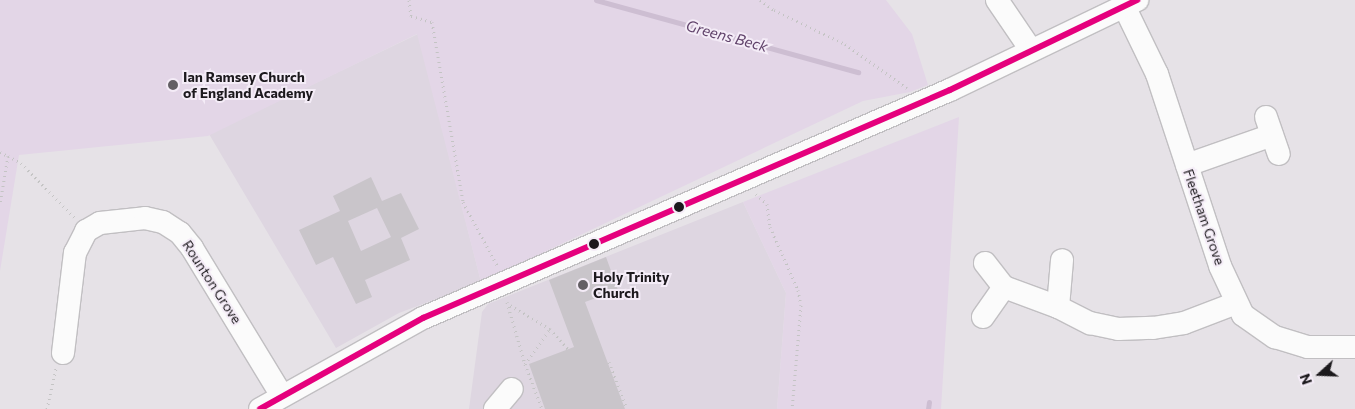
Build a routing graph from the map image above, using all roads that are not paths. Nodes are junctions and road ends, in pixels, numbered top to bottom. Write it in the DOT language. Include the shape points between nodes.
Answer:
graph roads {
  1 [pos="997,0"];
  2 [pos="1131,3"];
  3 [pos="1032,50"];
  4 [pos="1272,135"];
  5 [pos="1186,165"];
  6 [pos="1062,260"];
  7 [pos="985,263"];
  8 [pos="1004,287"];
  9 [pos="1236,303"];
  10 [pos="1058,307"];
  11 [pos="983,317"];
  12 [pos="1355,347"];
  13 [pos="63,353"];
  14 [pos="512,389"];
  15 [pos="282,396"];
  16 [pos="260,409"];
  17 [pos="495,409"];
  1 -- 3 [label="street"];
  2 -- 3 [label="street"];
  2 -- 5 [label="street, Fleetham Grove"];
  3 -- 15 [label="street" via="950,90 503,289 423,318"];
  4 -- 5 [label="street"];
  5 -- 9 [label="street, Fleetham Grove"];
  6 -- 10 [label="street"];
  7 -- 8 [label="street"];
  8 -- 10 [label="street"];
  8 -- 11 [label="street"];
  9 -- 10 [label="street" via="1184,322 1153,328 1118,329 1090,323"];
  9 -- 12 [label="street, Fleetham Grove" via="1256,327 1274,337 1308,347"];
  13 -- 15 [label="street, Rounton Grove" via="75,253 86,231 100,223 145,218 163,222 180,233 192,248"];
  14 -- 17 [label="street"];
  15 -- 16 [label="street"];
}
